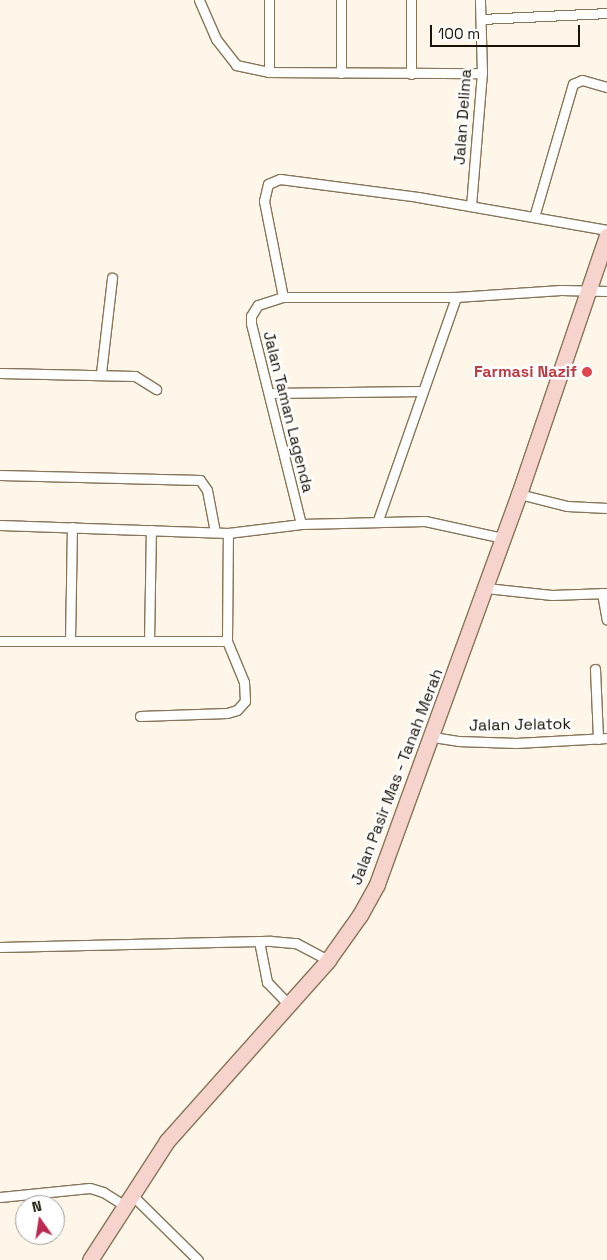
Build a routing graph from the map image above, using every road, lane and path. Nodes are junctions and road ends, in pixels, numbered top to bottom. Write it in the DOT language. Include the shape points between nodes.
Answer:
graph roads {
  1 [pos="199,0"];
  2 [pos="269,0"];
  3 [pos="341,0"];
  4 [pos="410,0"];
  5 [pos="480,0"];
  6 [pos="607,13"];
  7 [pos="481,19"];
  8 [pos="269,72"];
  9 [pos="341,73"];
  10 [pos="482,73"];
  11 [pos="411,74"];
  12 [pos="607,87"];
  13 [pos="471,206"];
  14 [pos="534,217"];
  15 [pos="607,230"];
  16 [pos="607,236"];
  17 [pos="112,278"];
  18 [pos="588,291"];
  19 [pos="607,291"];
  20 [pos="283,297"];
  21 [pos="456,297"];
  22 [pos="0,373"];
  23 [pos="101,373"];
  24 [pos="156,389"];
  25 [pos="422,391"];
  26 [pos="271,393"];
  27 [pos="0,475"];
  28 [pos="519,494"];
  29 [pos="607,508"];
  30 [pos="378,520"];
  31 [pos="301,524"];
  32 [pos="0,525"];
  33 [pos="72,527"];
  34 [pos="151,530"];
  35 [pos="215,532"];
  36 [pos="228,533"];
  37 [pos="502,538"];
  38 [pos="486,588"];
  39 [pos="604,593"];
  40 [pos="607,620"];
  41 [pos="0,640"];
  42 [pos="70,641"];
  43 [pos="149,641"];
  44 [pos="227,641"];
  45 [pos="595,669"];
  46 [pos="140,716"];
  47 [pos="433,737"];
  48 [pos="602,739"];
  49 [pos="259,941"];
  50 [pos="0,947"];
  51 [pos="328,960"];
  52 [pos="288,1004"];
  53 [pos="0,1197"];
  54 [pos="127,1200"];
  55 [pos="90,1260"];
  56 [pos="198,1260"];
  1 -- 8 [label="street" via="216,39 236,65"];
  2 -- 8 [label="street"];
  3 -- 9 [label="street"];
  4 -- 11 [label="street"];
  5 -- 7 [label="street, Jalan Delima"];
  6 -- 7 [label="street"];
  7 -- 10 [label="street, Jalan Delima"];
  8 -- 9 [label="street"];
  9 -- 11 [label="street"];
  10 -- 11 [label="street"];
  10 -- 13 [label="street, Jalan Delima"];
  12 -- 14 [label="street" via="582,80 572,84"];
  13 -- 14 [label="street"];
  13 -- 20 [label="street" via="287,179 274,181 264,190 264,201"];
  14 -- 15 [label="street"];
  16 -- 18 [label="main road, Jalan Pasir Mas - Tanah Merah"];
  17 -- 23 [label="street"];
  18 -- 19 [label="street, Jalan Taman Lagenda"];
  18 -- 21 [label="street, Jalan Taman Lagenda"];
  18 -- 28 [label="main road, Jalan Pasir Mas - Tanah Merah"];
  20 -- 21 [label="street, Jalan Taman Lagenda"];
  20 -- 26 [label="street, Jalan Taman Lagenda" via="258,304 251,316 261,368"];
  21 -- 25 [label="street" via="449,325"];
  22 -- 23 [label="street"];
  23 -- 24 [label="street" via="135,376"];
  25 -- 26 [label="street"];
  25 -- 30 [label="street"];
  26 -- 31 [label="street, Jalan Taman Lagenda"];
  27 -- 35 [label="street" via="200,480 207,490"];
  28 -- 29 [label="street" via="567,506"];
  28 -- 37 [label="main road, Jalan Pasir Mas - Tanah Merah"];
  30 -- 31 [label="street"];
  30 -- 37 [label="street" via="425,521"];
  31 -- 36 [label="street"];
  32 -- 33 [label="street"];
  33 -- 34 [label="street"];
  33 -- 42 [label="street"];
  34 -- 35 [label="street"];
  34 -- 43 [label="street"];
  35 -- 36 [label="street"];
  36 -- 44 [label="street"];
  37 -- 38 [label="main road, Jalan Pasir Mas - Tanah Merah"];
  38 -- 39 [label="street" via="552,595"];
  38 -- 47 [label="main road, Jalan Pasir Mas - Tanah Merah"];
  39 -- 40 [label="street"];
  41 -- 42 [label="street"];
  42 -- 43 [label="street"];
  43 -- 44 [label="street"];
  44 -- 46 [label="street" via="244,682 245,701 242,706 228,712"];
  45 -- 48 [label="street"];
  47 -- 48 [label="street, Jalan Jelatok" via="516,743"];
  47 -- 51 [label="main road, Jalan Pasir Mas - Tanah Merah" via="377,884 360,915"];
  49 -- 50 [label="street"];
  49 -- 51 [label="street" via="296,943"];
  49 -- 52 [label="street" via="267,982"];
  51 -- 52 [label="main road, Jalan Pasir Mas - Tanah Merah"];
  52 -- 54 [label="main road, Jalan Pasir Mas - Tanah Merah" via="168,1141"];
  53 -- 54 [label="street" via="90,1188"];
  54 -- 55 [label="main road, Jalan Pasir Mas - Tanah Merah"];
  54 -- 56 [label="street"];
}
